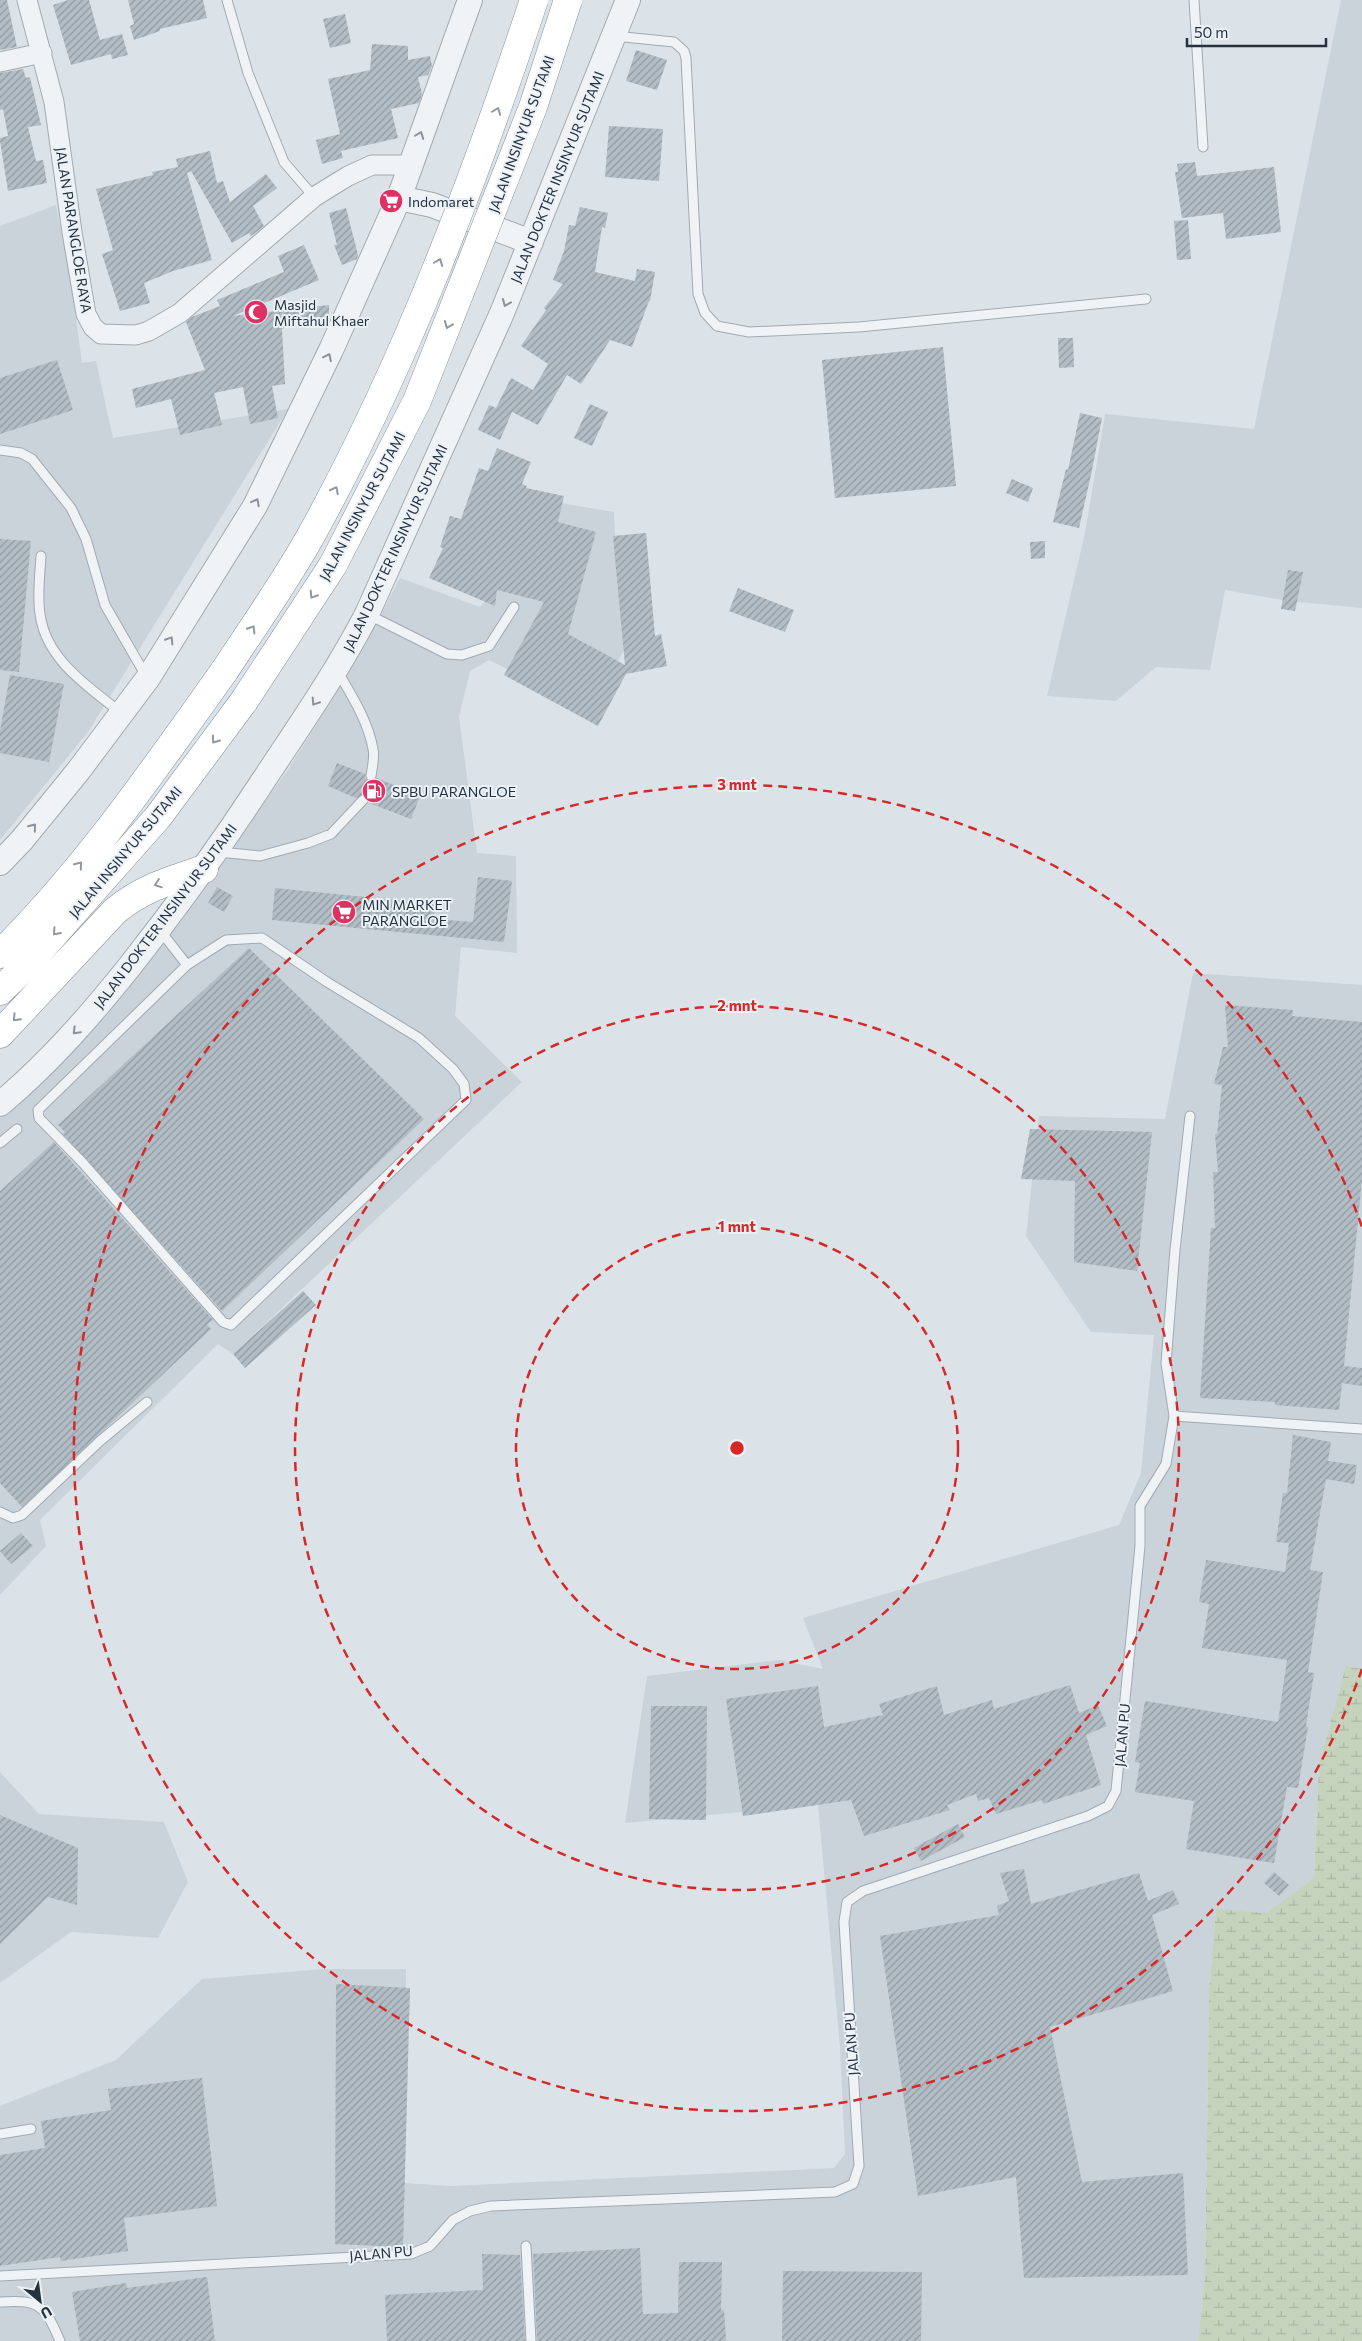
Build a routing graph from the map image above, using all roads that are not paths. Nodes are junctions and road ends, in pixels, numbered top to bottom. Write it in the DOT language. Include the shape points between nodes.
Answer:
graph roads {
  1 [pos="27,0"];
  2 [pos="227,0"];
  3 [pos="470,0"];
  4 [pos="534,0"];
  5 [pos="568,0"];
  6 [pos="628,0"];
  7 [pos="1194,0"];
  8 [pos="614,36"];
  9 [pos="42,53"];
  10 [pos="0,62"];
  11 [pos="1203,148"];
  12 [pos="409,165"];
  13 [pos="314,197"];
  14 [pos="399,198"];
  15 [pos="531,242"];
  16 [pos="1146,299"];
  17 [pos="0,450"];
  18 [pos="41,556"];
  19 [pos="514,607"];
  20 [pos="367,614"];
  21 [pos="337,669"];
  22 [pos="148,678"];
  23 [pos="122,713"];
  24 [pos="371,776"];
  25 [pos="363,800"];
  26 [pos="211,860"];
  27 [pos="0,863"];
  28 [pos="159,929"];
  29 [pos="0,954"];
  30 [pos="187,965"];
  31 [pos="0,991"];
  32 [pos="0,1034"];
  33 [pos="0,1104"];
  34 [pos="1190,1116"];
  35 [pos="17,1129"];
  36 [pos="0,1144"];
  37 [pos="147,1402"];
  38 [pos="1174,1416"];
  39 [pos="1362,1429"];
  40 [pos="0,1512"];
  41 [pos="31,2129"];
  42 [pos="0,2134"];
  43 [pos="526,2246"];
  44 [pos="0,2276"];
  45 [pos="0,2302"];
  46 [pos="60,2341"];
  47 [pos="531,2341"];
  1 -- 9 [label="street, JALAN PARANGLOE RAYA"];
  2 -- 13 [label="lane" via="248,73 284,162"];
  12 -- 3 [label="street, one-way"];
  29 -- 4 [label="highway, JALAN INSINYUR SUTAMI, one-way, bridge" via="138,793 226,670 314,531 386,390 424,302 498,108"];
  5 -- 31 [label="highway, JALAN INSINYUR SUTAMI, one-way, bridge" via="532,107 417,401 333,565 244,700 158,818"];
  6 -- 8 [label="street, JALAN DOKTER INSINYUR SUTAMI"];
  7 -- 11 [label="lane"];
  8 -- 15 [label="street, JALAN DOKTER INSINYUR SUTAMI"];
  8 -- 16 [label="lane" via="674,42 684,51 698,294 705,313 717,326 749,332 859,327"];
  9 -- 10 [label="street"];
  9 -- 13 [label="street, JALAN PARANGLOE RAYA" via="54,102 86,314 101,334 136,335 180,314"];
  12 -- 13 [label="street, JALAN PARANGLOE RAYA" via="372,165"];
  12 -- 14 [label="street"];
  14 -- 15 [label="street" via="432,205"];
  22 -- 14 [label="street, one-way" via="255,506 331,350"];
  15 -- 20 [label="street, JALAN DOKTER INSINYUR SUTAMI, one-way"];
  17 -- 22 [label="lane" via="32,459 71,508 86,539 105,605"];
  18 -- 23 [label="lane" via="40,614 46,638 75,678"];
  19 -- 20 [label="lane" via="489,646 462,655 447,654"];
  20 -- 21 [label="street, JALAN DOKTER INSINYUR SUTAMI"];
  21 -- 24 [label="lane" via="358,706 368,732 374,751"];
  21 -- 26 [label="street, JALAN DOKTER INSINYUR SUTAMI, one-way"];
  22 -- 23 [label="street"];
  27 -- 23 [label="street, one-way" via="79,770"];
  25 -- 26 [label="lane" via="331,834 260,856"];
  26 -- 28 [label="street, JALAN DOKTER INSINYUR SUTAMI"];
  26 -- 32 [label="highway, one-way" via="130,898"];
  28 -- 30 [label="lane"];
  28 -- 33 [label="street, JALAN DOKTER INSINYUR SUTAMI, one-way" via="83,1024"];
  30 -- 30 [label="lane" via="226,940 262,938 419,1038 453,1069 464,1084 466,1100 231,1325 223,1322 39,1118 38,1110"];
  34 -- 38 [label="lane, JALAN PU" via="1166,1364"];
  35 -- 36 [label="lane"];
  37 -- 40 [label="lane" via="100,1441 22,1515 13,1518"];
  38 -- 39 [label="lane"];
  38 -- 44 [label="lane, JALAN PU" via="1166,1464 1140,1506 1140,1546 1116,1790 1108,1806 1088,1816 862,1891 847,1902 844,1922 859,2166 853,2184 835,2192 491,2206 470,2211 453,2220 430,2246 411,2254"];
  41 -- 42 [label="lane"];
  43 -- 47 [label="lane"];
  45 -- 46 [label="lane" via="36,2304 49,2316"];
}
